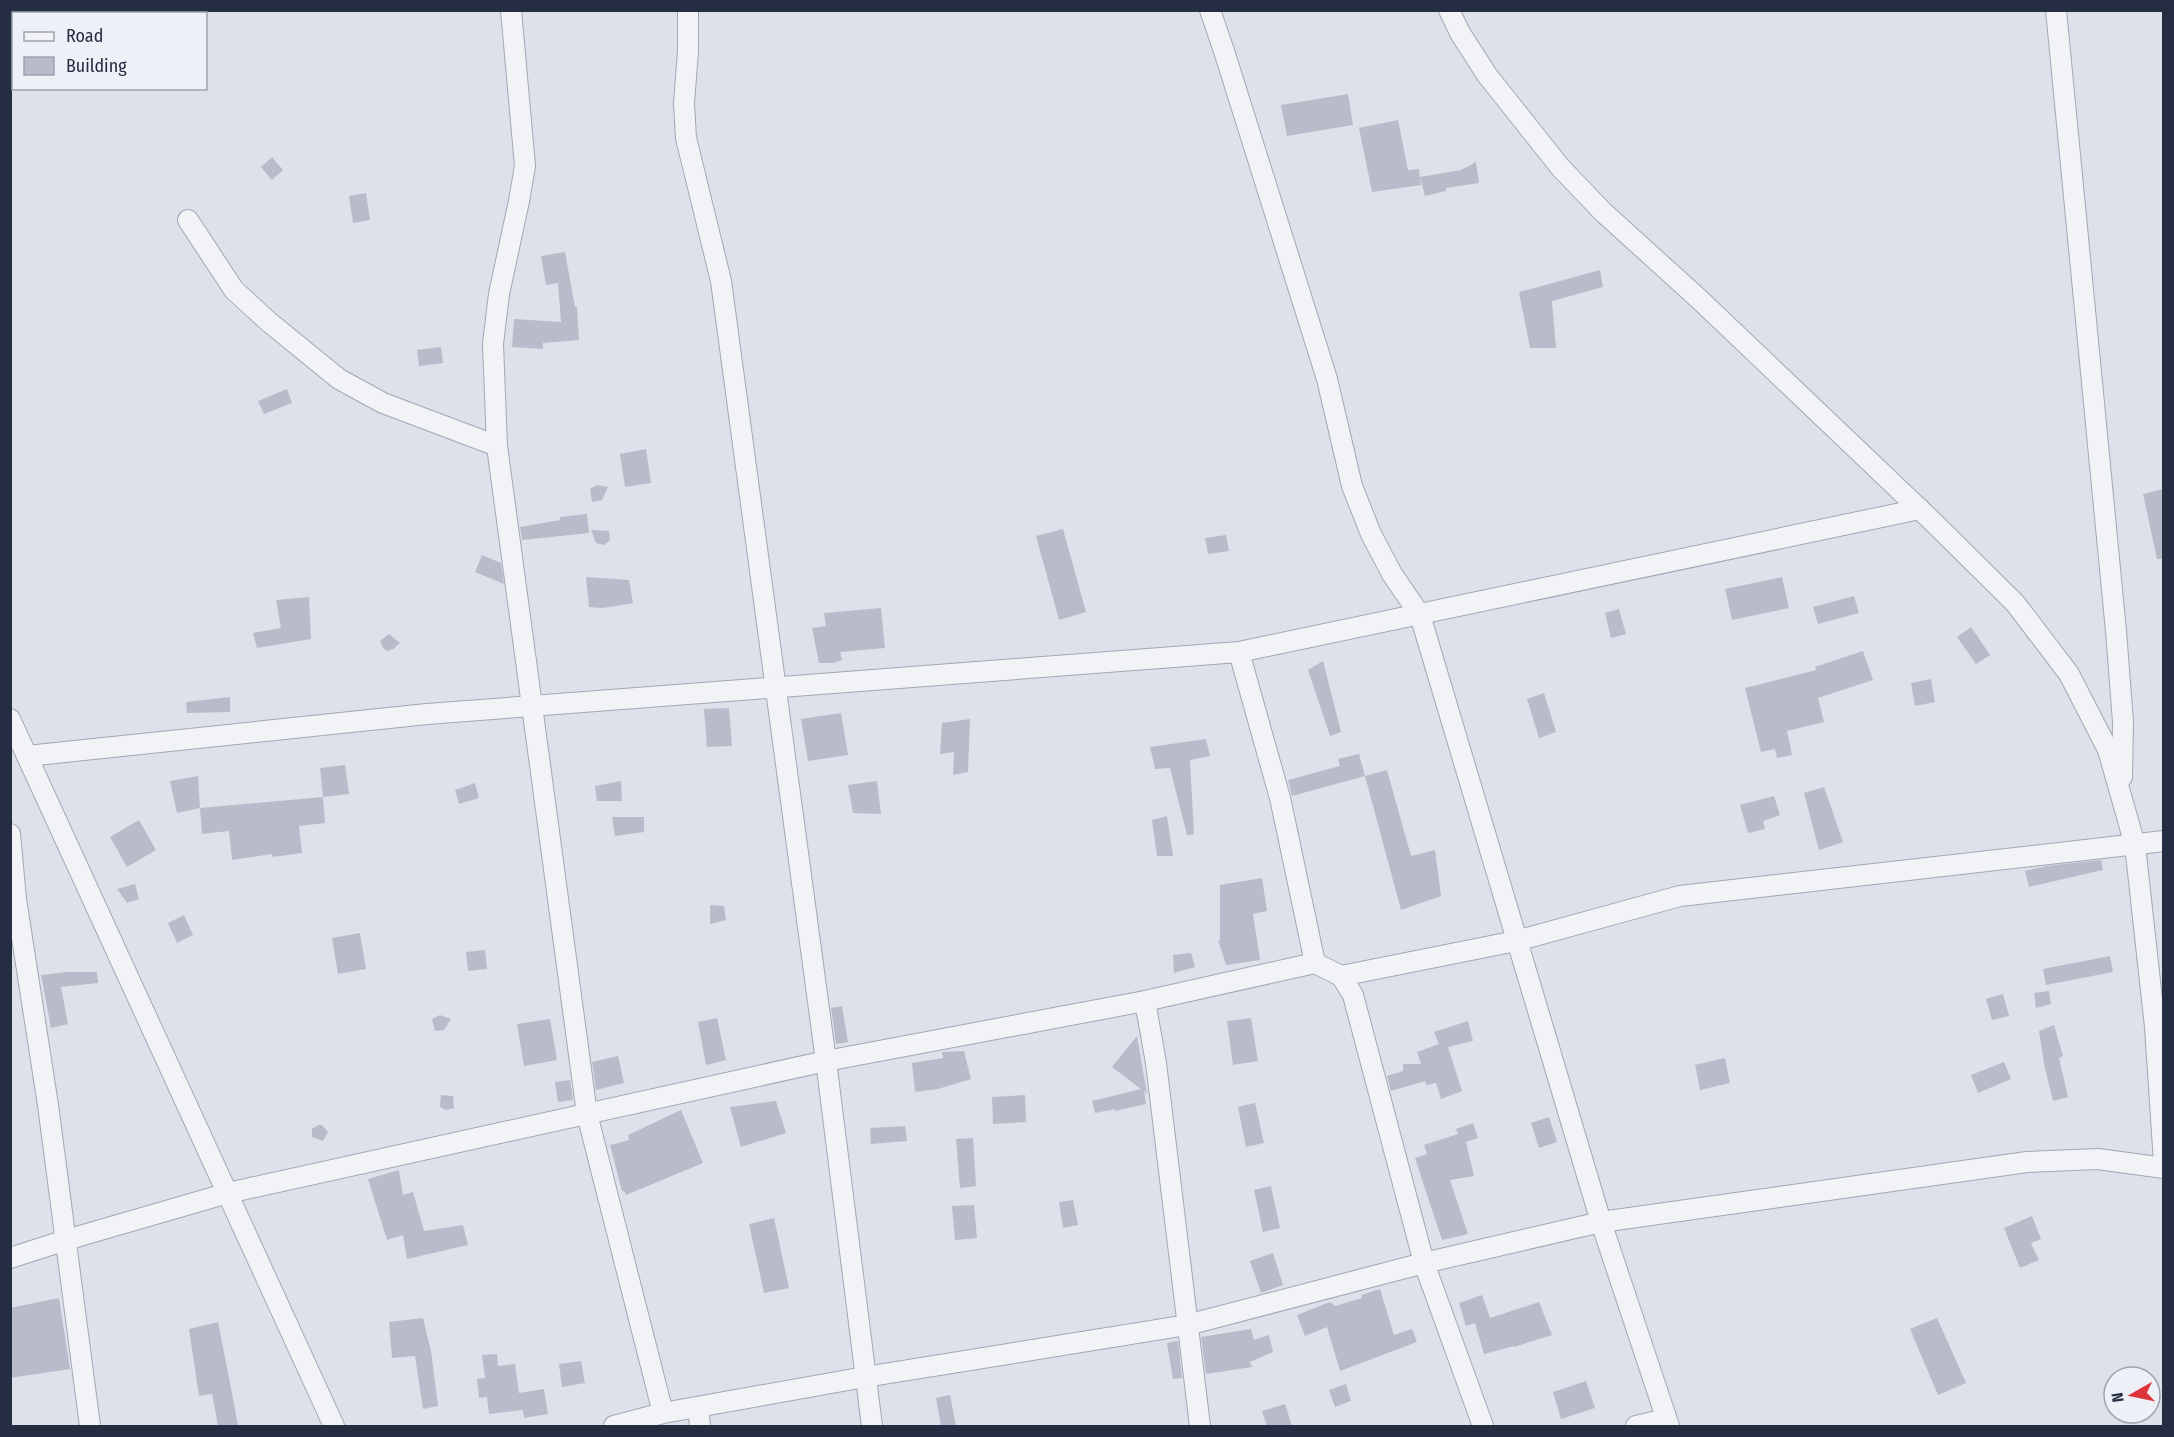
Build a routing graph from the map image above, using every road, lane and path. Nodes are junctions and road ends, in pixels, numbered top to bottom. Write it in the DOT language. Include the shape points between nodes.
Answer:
graph roads {
  1 [pos="511,10"];
  2 [pos="687,10"];
  3 [pos="1210,10"];
  4 [pos="1449,10"];
  5 [pos="2056,10"];
  6 [pos="188,220"];
  7 [pos="497,446"];
  8 [pos="1920,510"];
  9 [pos="1420,615"];
  10 [pos="1239,652"];
  11 [pos="776,688"];
  12 [pos="531,707"];
  13 [pos="10,719"];
  14 [pos="27,756"];
  15 [pos="2121,798"];
  16 [pos="10,834"];
  17 [pos="2163,841"];
  18 [pos="2135,845"];
  19 [pos="1516,941"];
  20 [pos="1315,963"];
  21 [pos="1341,976"];
  22 [pos="1145,1001"];
  23 [pos="826,1061"];
  24 [pos="587,1114"];
  25 [pos="2163,1163"];
  26 [pos="2163,1168"];
  27 [pos="228,1192"];
  28 [pos="1601,1222"];
  29 [pos="66,1240"];
  30 [pos="10,1258"];
  31 [pos="1424,1263"];
  32 [pos="1187,1325"];
  33 [pos="865,1377"];
  34 [pos="698,1407"];
  35 [pos="663,1413"];
  36 [pos="1668,1423"];
  37 [pos="90,1426"];
  38 [pos="334,1426"];
  39 [pos="614,1426"];
  40 [pos="700,1426"];
  41 [pos="872,1426"];
  42 [pos="1200,1426"];
  43 [pos="1484,1426"];
  44 [pos="1636,1426"];
  1 -- 7 [label="street" via="525,166 499,294 494,344"];
  2 -- 11 [label="street" via="686,138 721,281"];
  3 -- 9 [label="street" via="1327,379 1352,486 1392,574"];
  4 -- 8 [label="street" via="1487,75 1568,175"];
  5 -- 15 [label="street" via="2116,631 2123,722"];
  6 -- 7 [label="street" via="234,290 339,379 383,403"];
  7 -- 12 [label="street"];
  8 -- 9 [label="street"];
  8 -- 15 [label="street" via="2014,603 2069,674 2108,750"];
  9 -- 10 [label="street"];
  9 -- 19 [label="street"];
  10 -- 11 [label="street"];
  10 -- 20 [label="street" via="1280,798"];
  11 -- 12 [label="street"];
  11 -- 23 [label="street"];
  12 -- 14 [label="street" via="427,714"];
  12 -- 24 [label="street"];
  13 -- 14 [label="street"];
  14 -- 27 [label="street"];
  15 -- 18 [label="street"];
  16 -- 29 [label="street"];
  17 -- 18 [label="street"];
  18 -- 19 [label="street" via="1680,896"];
  18 -- 25 [label="street" via="2155,1027"];
  19 -- 21 [label="street"];
  19 -- 28 [label="street"];
  20 -- 21 [label="street"];
  20 -- 22 [label="street"];
  21 -- 31 [label="street" via="1353,995"];
  22 -- 23 [label="street"];
  22 -- 32 [label="street"];
  23 -- 24 [label="street"];
  23 -- 33 [label="street"];
  24 -- 27 [label="street"];
  24 -- 35 [label="street"];
  26 -- 28 [label="street" via="2098,1159 2027,1162"];
  27 -- 29 [label="street"];
  27 -- 38 [label="street"];
  28 -- 31 [label="street"];
  28 -- 36 [label="street"];
  29 -- 30 [label="street"];
  29 -- 37 [label="street"];
  31 -- 32 [label="street"];
  31 -- 43 [label="street"];
  32 -- 33 [label="street"];
  32 -- 42 [label="street"];
  33 -- 34 [label="street"];
  33 -- 41 [label="street"];
  34 -- 35 [label="street"];
  34 -- 40 [label="street"];
  35 -- 39 [label="street"];
  36 -- 44 [label="street"];
}
